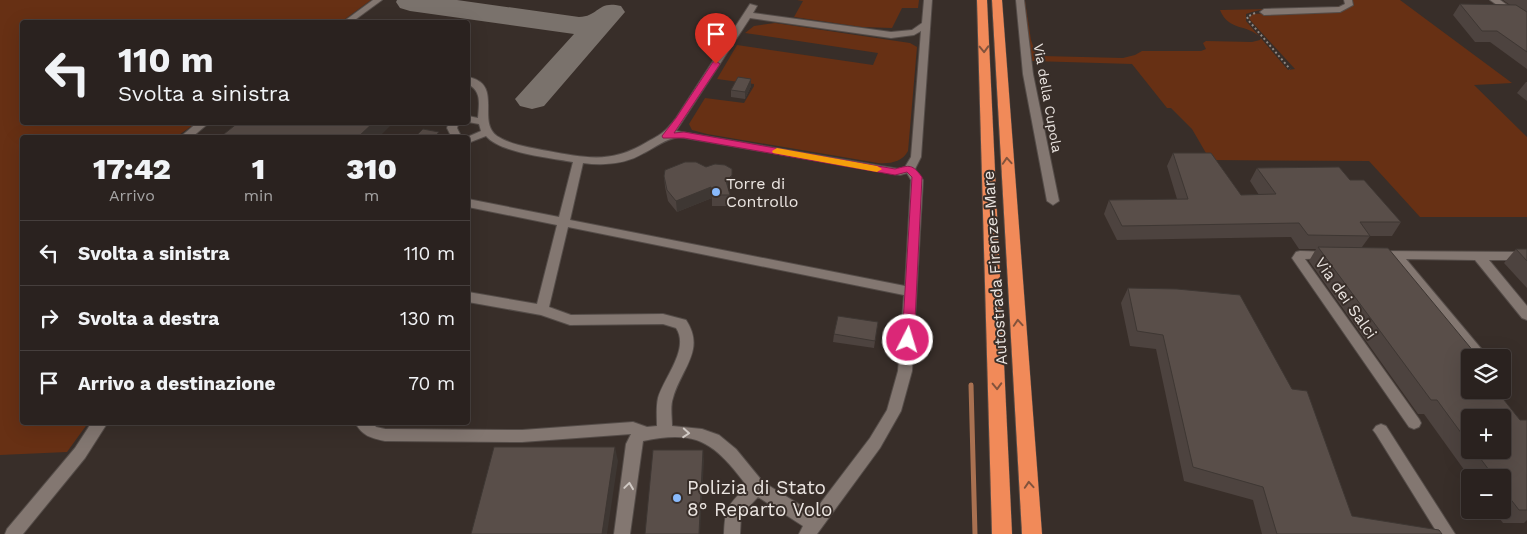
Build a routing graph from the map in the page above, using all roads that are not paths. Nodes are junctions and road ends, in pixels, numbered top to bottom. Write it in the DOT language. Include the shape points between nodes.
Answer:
graph roads {
  1 [pos="378,0"];
  2 [pos="928,0"];
  3 [pos="982,0"];
  4 [pos="997,0"];
  5 [pos="1020,0"];
  6 [pos="1348,0"];
  7 [pos="1494,0"];
  8 [pos="753,6"];
  9 [pos="1264,12"];
  10 [pos="747,15"];
  11 [pos="350,20"];
  12 [pos="1526,22"];
  13 [pos="926,24"];
  14 [pos="470,81"];
  15 [pos="470,120"];
  16 [pos="201,125"];
  17 [pos="485,127"];
  18 [pos="188,135"];
  19 [pos="667,136"];
  20 [pos="470,138"];
  21 [pos="579,159"];
  22 [pos="909,168"];
  23 [pos="1053,201"];
  24 [pos="470,204"];
  25 [pos="564,223"];
  26 [pos="1348,255"];
  27 [pos="1367,255"];
  28 [pos="1395,255"];
  29 [pos="1478,255"];
  30 [pos="1527,256"];
  31 [pos="911,292"];
  32 [pos="470,297"];
  33 [pos="542,310"];
  34 [pos="1527,315"];
  35 [pos="1474,349"];
  36 [pos="1414,423"];
  37 [pos="99,425"];
  38 [pos="365,425"];
  39 [pos="1381,430"];
  40 [pos="664,432"];
  41 [pos="645,433"];
  42 [pos="757,487"];
  43 [pos="811,529"];
  44 [pos="13,534"];
  45 [pos="622,534"];
  46 [pos="732,534"];
  47 [pos="1002,534"];
  48 [pos="1032,534"];
  49 [pos="1447,534"];
  1 -- 11 [label="street"];
  2 -- 13 [label="street"];
  3 -- 47 [label="highway, Autostrada Firenze-Mare, one-way"];
  48 -- 4 [label="highway, Autostrada Firenze-Mare, one-way"];
  5 -- 23 [label="street, Via della Cupola" via="1028,74"];
  6 -- 9 [label="street" via="1349,5 1340,9"];
  7 -- 12 [label="street"];
  8 -- 10 [label="street"];
  10 -- 13 [label="street" via="891,35 914,32"];
  10 -- 19 [label="street"];
  13 -- 22 [label="street" via="917,150"];
  14 -- 17 [label="street" via="483,91"];
  15 -- 17 [label="street"];
  16 -- 18 [label="street"];
  17 -- 20 [label="street"];
  17 -- 21 [label="street" via="503,144"];
  19 -- 21 [label="street" via="619,159"];
  19 -- 22 [label="street" via="684,135 895,172"];
  21 -- 25 [label="street"];
  22 -- 31 [label="street" via="917,180"];
  24 -- 25 [label="street"];
  25 -- 31 [label="street"];
  25 -- 33 [label="street"];
  26 -- 36 [label="street, Via dei Salci" via="1300,255 1298,258"];
  27 -- 28 [label="street"];
  28 -- 29 [label="street"];
  28 -- 35 [label="street"];
  29 -- 30 [label="street"];
  29 -- 34 [label="street"];
  31 -- 43 [label="street" via="905,371 894,411 875,443"];
  32 -- 33 [label="street"];
  33 -- 40 [label="street" via="570,320 663,319 680,324 687,333 687,348 665,399"];
  37 -- 44 [label="street"];
  38 -- 41 [label="street" via="371,432 385,435 522,436 633,428"];
  39 -- 49 [label="street"];
  40 -- 41 [label="street"];
  40 -- 42 [label="street, one-way" via="688,432 711,437 728,449"];
  45 -- 41 [label="street, one-way" via="634,444 638,436"];
  42 -- 43 [label="street"];
  42 -- 46 [label="street" via="733,512"];
}
